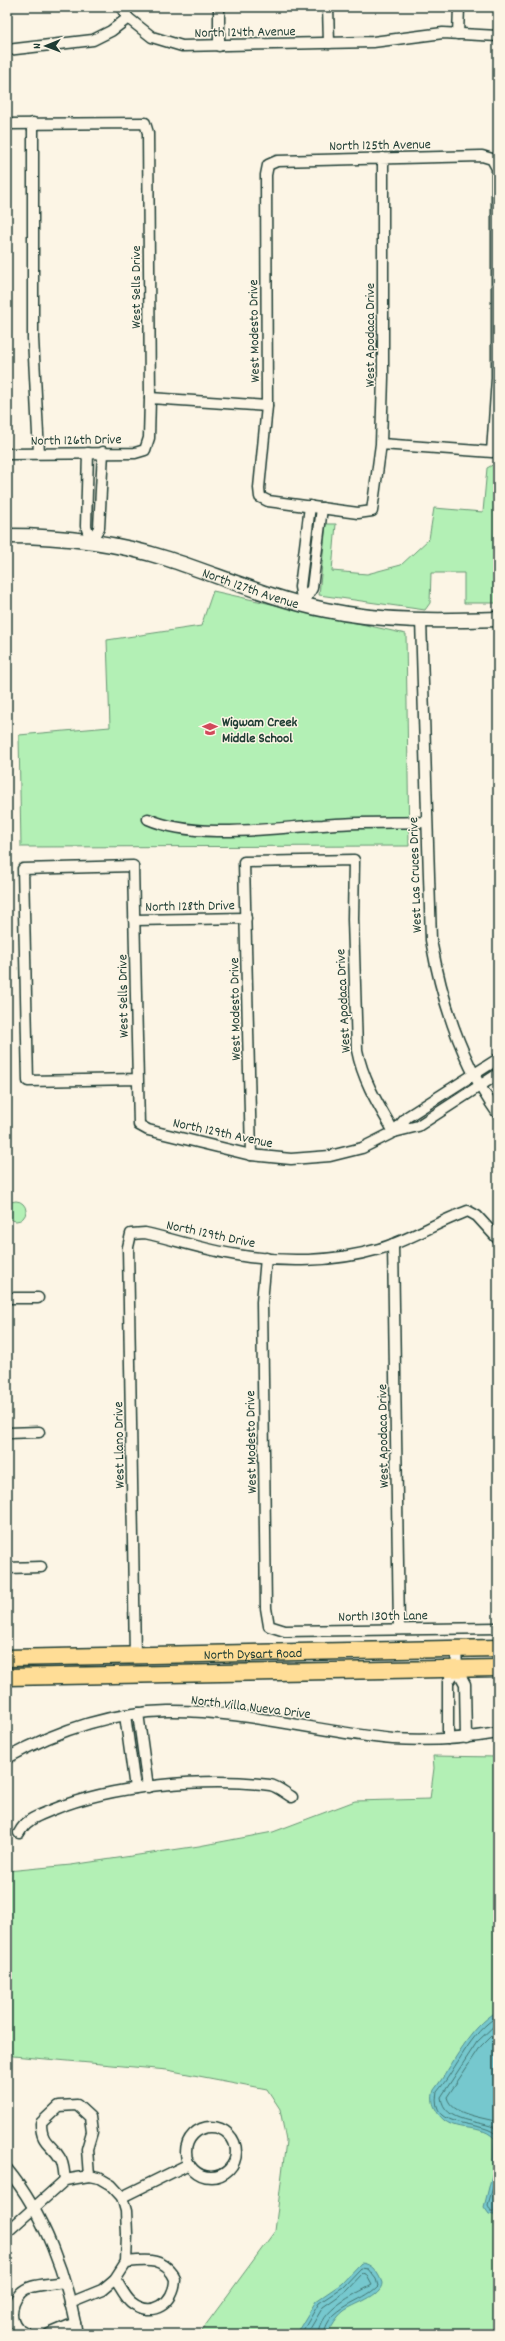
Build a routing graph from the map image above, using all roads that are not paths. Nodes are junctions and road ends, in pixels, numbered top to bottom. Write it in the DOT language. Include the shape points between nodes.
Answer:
graph roads {
  1 [pos="121,7"];
  2 [pos="219,7"];
  3 [pos="328,7"];
  4 [pos="459,7"];
  5 [pos="128,18"];
  6 [pos="458,34"];
  7 [pos="498,36"];
  8 [pos="329,43"];
  9 [pos="219,46"];
  10 [pos="7,50"];
  11 [pos="33,123"];
  12 [pos="7,124"];
  13 [pos="383,158"];
  14 [pos="268,165"];
  15 [pos="150,398"];
  16 [pos="267,406"];
  17 [pos="381,444"];
  18 [pos="145,450"];
  19 [pos="103,452"];
  20 [pos="39,453"];
  21 [pos="88,453"];
  22 [pos="7,454"];
  23 [pos="310,506"];
  24 [pos="322,508"];
  25 [pos="7,536"];
  26 [pos="91,541"];
  27 [pos="303,604"];
  28 [pos="498,618"];
  29 [pos="421,620"];
  30 [pos="148,819"];
  31 [pos="426,822"];
  32 [pos="354,860"];
  33 [pos="246,918"];
  34 [pos="134,920"];
  35 [pos="498,1059"];
  36 [pos="474,1074"];
  37 [pos="498,1074"];
  38 [pos="138,1078"];
  39 [pos="481,1085"];
  40 [pos="498,1114"];
  41 [pos="139,1125"];
  42 [pos="394,1132"];
  43 [pos="252,1155"];
  44 [pos="132,1234"];
  45 [pos="498,1239"];
  46 [pos="393,1244"];
  47 [pos="266,1258"];
  48 [pos="7,1298"];
  49 [pos="38,1298"];
  50 [pos="39,1432"];
  51 [pos="7,1433"];
  52 [pos="41,1567"];
  53 [pos="7,1568"];
  54 [pos="269,1626"];
  55 [pos="398,1628"];
  56 [pos="498,1628"];
  57 [pos="498,1648"];
  58 [pos="456,1649"];
  59 [pos="135,1656"];
  60 [pos="7,1658"];
  61 [pos="498,1668"];
  62 [pos="457,1669"];
  63 [pos="7,1677"];
  64 [pos="138,1713"];
  65 [pos="125,1715"];
  66 [pos="498,1733"];
  67 [pos="466,1738"];
  68 [pos="448,1739"];
  69 [pos="7,1758"];
  70 [pos="148,1787"];
  71 [pos="135,1788"];
  72 [pos="292,1797"];
  73 [pos="19,1833"];
  74 [pos="189,2164"];
  75 [pos="7,2168"];
  76 [pos="89,2176"];
  77 [pos="65,2180"];
  78 [pos="122,2197"];
  79 [pos="33,2208"];
  80 [pos="7,2232"];
  81 [pos="126,2262"];
  82 [pos="115,2279"];
  83 [pos="64,2282"];
  84 [pos="70,2303"];
  85 [pos="75,2323"];
  86 [pos="27,2334"];
  87 [pos="49,2334"];
  88 [pos="77,2334"];
  1 -- 5 [label="street, North 124th Avenue"];
  2 -- 9 [label="street"];
  3 -- 8 [label="street"];
  4 -- 6 [label="street"];
  5 -- 9 [label="street, North 124th Avenue" via="144,32 162,41 182,46"];
  5 -- 10 [label="street" via="111,31 92,40"];
  6 -- 7 [label="street, North 124th Avenue"];
  6 -- 8 [label="street, North 124th Avenue" via="435,33 378,41"];
  8 -- 9 [label="street, North 124th Avenue"];
  11 -- 12 [label="street"];
  11 -- 15 [label="street, West Sells Drive" via="145,123 148,133"];
  11 -- 20 [label="street" via="33,338"];
  13 -- 14 [label="street, North 125th Avenue" via="277,161"];
  13 -- 17 [label="street, West Apodaca Drive"];
  13 -- 17 [label="street, North 125th Avenue" via="482,156 492,159 497,168 497,378 492,452"];
  14 -- 16 [label="street, West Modesto Drive"];
  15 -- 16 [label="street"];
  15 -- 18 [label="street, West Sells Drive" via="149,438"];
  16 -- 23 [label="street, West Modesto Drive" via="260,497 268,501"];
  17 -- 24 [label="street, West Apodaca Drive" via="372,511"];
  18 -- 19 [label="street, North 126th Drive" via="135,453"];
  19 -- 21 [label="street, North 126th Drive"];
  19 -- 26 [label="street" via="99,528"];
  20 -- 21 [label="street, North 126th Drive"];
  20 -- 22 [label="street, North 126th Drive"];
  21 -- 26 [label="street" via="86,526"];
  23 -- 24 [label="street"];
  23 -- 27 [label="street" via="300,587"];
  24 -- 27 [label="street" via="312,588"];
  25 -- 26 [label="street, North 127th Avenue"];
  26 -- 27 [label="street, North 127th Avenue" via="167,559"];
  27 -- 29 [label="street, North 127th Avenue" via="356,616"];
  28 -- 29 [label="street, North 127th Avenue"];
  29 -- 31 [label="street, West Las Cruces Drive"];
  30 -- 31 [label="street" via="161,825 190,830 288,829 323,824"];
  31 -- 36 [label="street, West Las Cruces Drive" via="429,912 438,979 449,1016"];
  32 -- 33 [label="street, West Modesto Drive" via="244,862"];
  32 -- 42 [label="street, West Apodaca Drive" via="357,1050 370,1091"];
  33 -- 34 [label="street, North 128th Drive"];
  33 -- 43 [label="street, West Modesto Drive"];
  34 -- 38 [label="street, West Sells Drive"];
  34 -- 38 [label="street, West Sells Drive" via="133,866 23,870 28,1081"];
  35 -- 36 [label="street, North 129th Avenue"];
  36 -- 39 [label="street, West Las Cruces Drive"];
  36 -- 42 [label="street, North 129th Avenue" via="407,1118"];
  37 -- 39 [label="street, North 129th Avenue"];
  38 -- 41 [label="street, West Sells Drive"];
  39 -- 40 [label="street, West Las Cruces Drive"];
  39 -- 42 [label="street, North 129th Avenue" via="418,1126"];
  41 -- 43 [label="street, North 129th Avenue" via="148,1130"];
  42 -- 43 [label="street, North 129th Avenue" via="362,1148 330,1156 291,1159"];
  44 -- 47 [label="street, North 129th Drive" via="145,1233 237,1255"];
  44 -- 59 [label="street, West Llano Drive" via="128,1247"];
  45 -- 46 [label="street, North 129th Drive" via="477,1216 468,1211"];
  46 -- 47 [label="street, North 129th Drive" via="357,1254 313,1259"];
  46 -- 55 [label="street, West Apodaca Drive"];
  47 -- 54 [label="street, West Modesto Drive" via="262,1302 266,1608"];
  48 -- 49 [label="street"];
  50 -- 51 [label="street"];
  52 -- 53 [label="street"];
  54 -- 55 [label="street, North 130th Lane" via="285,1631"];
  55 -- 56 [label="street, North 130th Lane"];
  57 -- 58 [label="main road, North Dysart Road"];
  58 -- 59 [label="main road, North Dysart Road"];
  58 -- 62 [label="street"];
  59 -- 60 [label="main road, North Dysart Road"];
  61 -- 62 [label="main road, North Dysart Road"];
  62 -- 63 [label="main road, North Dysart Road"];
  62 -- 67 [label="street" via="465,1684"];
  62 -- 68 [label="street" via="448,1682"];
  64 -- 65 [label="street, North Villa Nueva Drive"];
  64 -- 68 [label="street, North Villa Nueva Drive" via="197,1712 360,1735 400,1739"];
  64 -- 70 [label="street"];
  65 -- 69 [label="street, North Villa Nueva Drive" via="64,1731"];
  65 -- 71 [label="street"];
  66 -- 67 [label="street, North Villa Nueva Drive"];
  67 -- 68 [label="street, North Villa Nueva Drive"];
  70 -- 71 [label="street"];
  70 -- 72 [label="street" via="214,1783 272,1786"];
  71 -- 73 [label="street" via="69,1804 32,1819 23,1825"];
  74 -- 74 [label="street" via="202,2176 214,2177 226,2172 236,2158 234,2142 230,2135 220,2128 200,2129 191,2137 186,2148"];
  74 -- 78 [label="street"];
  75 -- 79 [label="street" via="22,2186"];
  76 -- 77 [label="street"];
  76 -- 77 [label="street" via="87,2149 92,2132 90,2117 77,2105 59,2106 41,2123 41,2134 47,2145 61,2158"];
  76 -- 78 [label="street" via="111,2185"];
  77 -- 79 [label="street"];
  78 -- 81 [label="street" via="126,2211"];
  79 -- 80 [label="street"];
  79 -- 83 [label="street"];
  81 -- 82 [label="street"];
  81 -- 82 [label="street" via="152,2260 165,2264 175,2279 172,2296 157,2309 147,2310 131,2302"];
  82 -- 84 [label="street" via="102,2290"];
  83 -- 84 [label="street"];
  83 -- 86 [label="street" via="29,2287 17,2296 12,2309 13,2319 17,2327"];
  84 -- 85 [label="street"];
  85 -- 87 [label="street"];
  85 -- 88 [label="street"];
}
